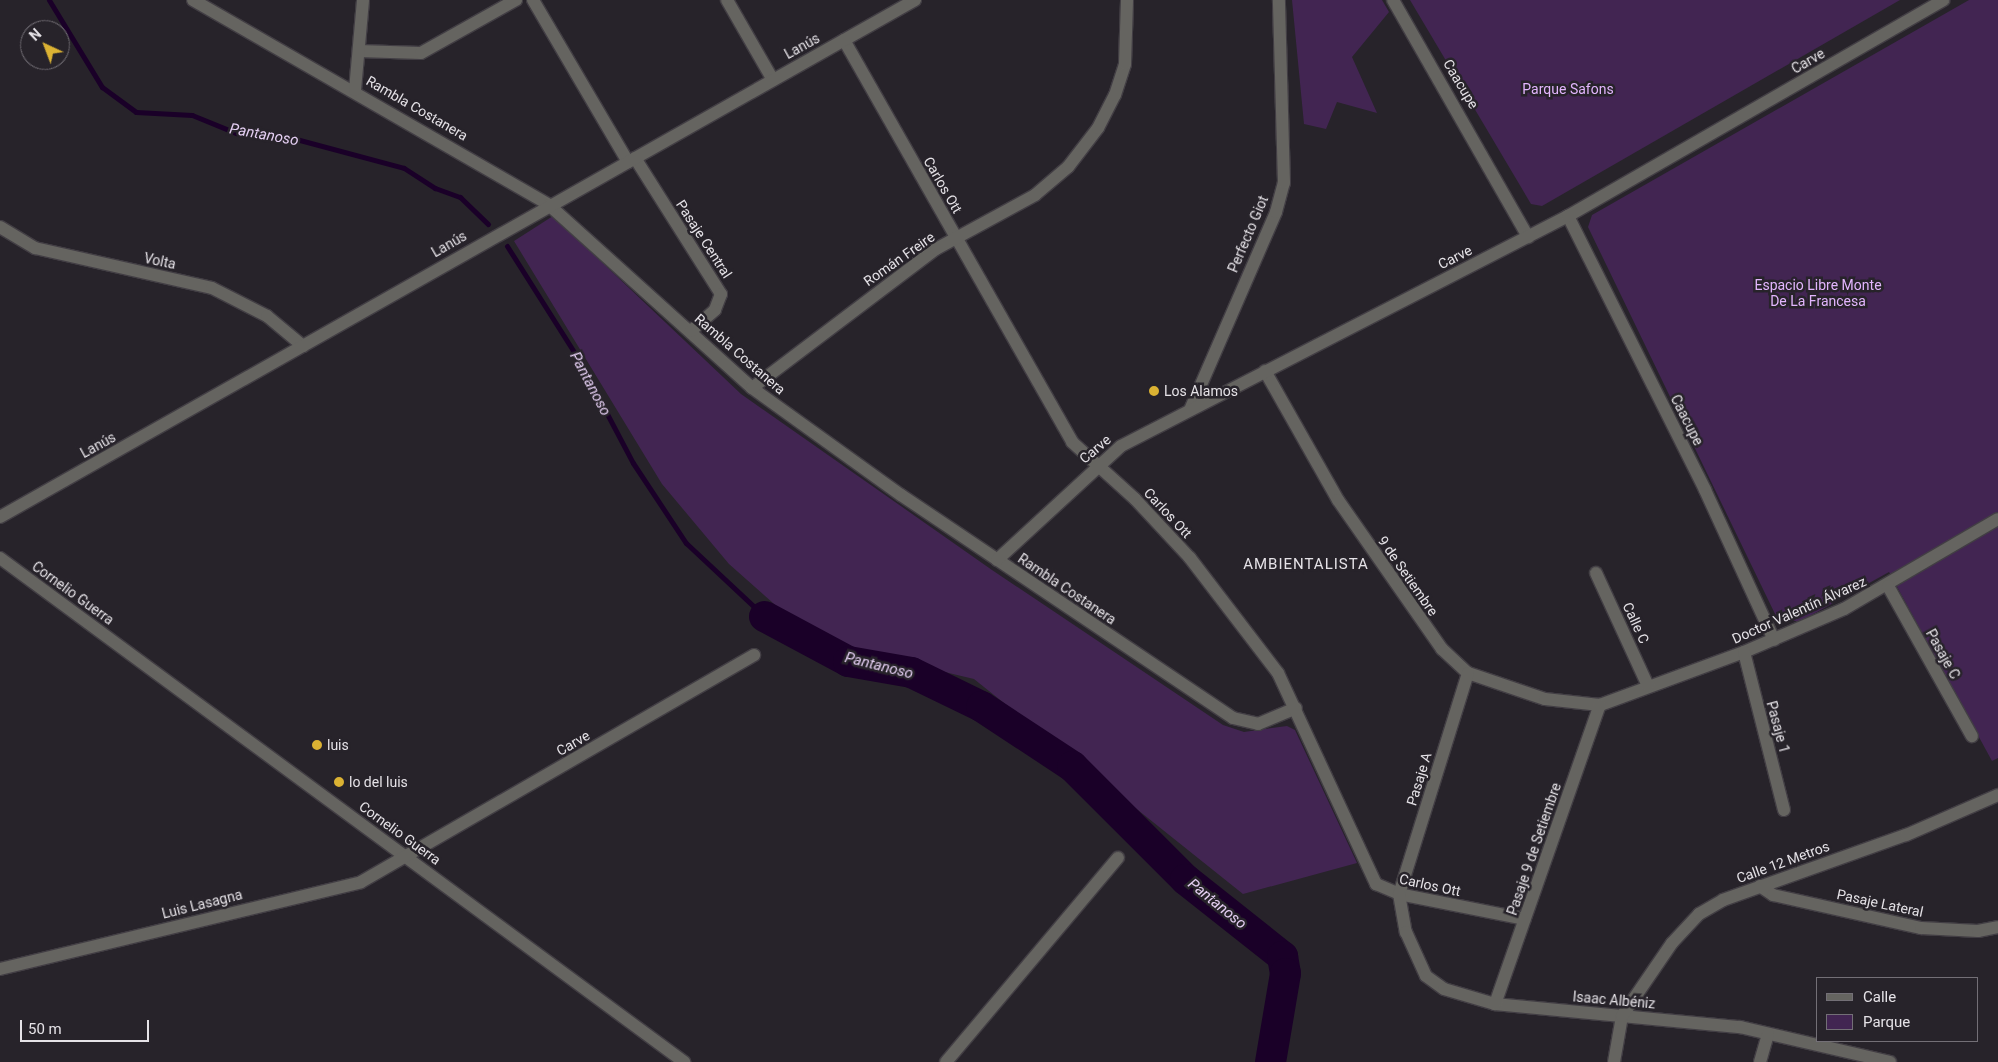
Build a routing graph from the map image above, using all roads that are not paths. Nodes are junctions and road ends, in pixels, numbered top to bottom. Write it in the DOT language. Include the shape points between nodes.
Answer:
graph roads {
  1 [pos="193,0"];
  2 [pos="363,0"];
  3 [pos="516,0"];
  4 [pos="534,0"];
  5 [pos="727,0"];
  6 [pos="915,0"];
  7 [pos="1127,0"];
  8 [pos="1279,0"];
  9 [pos="1393,0"];
  10 [pos="1942,0"];
  11 [pos="1921,5"];
  12 [pos="844,40"];
  13 [pos="359,51"];
  14 [pos="773,80"];
  15 [pos="355,90"];
  16 [pos="632,160"];
  17 [pos="549,205"];
  18 [pos="1568,216"];
  19 [pos="0,227"];
  20 [pos="1528,237"];
  21 [pos="956,239"];
  22 [pos="690,331"];
  23 [pos="303,346"];
  24 [pos="1265,371"];
  25 [pos="752,388"];
  26 [pos="1190,410"];
  27 [pos="1098,465"];
  28 [pos="0,517"];
  29 [pos="1998,519"];
  30 [pos="0,558"];
  31 [pos="997,560"];
  32 [pos="1596,573"];
  33 [pos="1888,586"];
  34 [pos="1774,640"];
  35 [pos="1744,652"];
  36 [pos="754,655"];
  37 [pos="1468,673"];
  38 [pos="1648,686"];
  39 [pos="1600,704"];
  40 [pos="1296,708"];
  41 [pos="1972,736"];
  42 [pos="1998,795"];
  43 [pos="1784,810"];
  44 [pos="407,857"];
  45 [pos="1118,858"];
  46 [pos="1760,886"];
  47 [pos="1399,894"];
  48 [pos="1525,920"];
  49 [pos="1998,928"];
  50 [pos="0,969"];
  51 [pos="1496,1004"];
  52 [pos="1622,1016"];
  53 [pos="1768,1034"];
  54 [pos="684,1062"];
  55 [pos="946,1062"];
  56 [pos="1614,1062"];
  57 [pos="1760,1062"];
  58 [pos="1888,1062"];
  1 -- 15 [label="street, Rambla Costanera"];
  2 -- 13 [label="street"];
  3 -- 13 [label="street" via="421,54"];
  4 -- 16 [label="street"];
  5 -- 14 [label="street"];
  6 -- 12 [label="street, Lanús"];
  7 -- 21 [label="street, Román Freire" via="1125,64 1098,128 1068,167 1035,195"];
  8 -- 26 [label="street, Perfecto Giot" via="1284,183 1276,212"];
  9 -- 20 [label="street, Caacupe"];
  10 -- 11 [label="street, Carve"];
  11 -- 18 [label="street, Carve"];
  12 -- 14 [label="street, Lanús"];
  12 -- 21 [label="street, Carlos Ott"];
  13 -- 15 [label="street"];
  14 -- 16 [label="street, Lanús"];
  15 -- 17 [label="street, Rambla Costanera"];
  16 -- 17 [label="street, Lanús"];
  16 -- 22 [label="street, Pasaje Central" via="721,294 715,310"];
  17 -- 22 [label="street, Rambla Costanera"];
  17 -- 23 [label="street, Lanús"];
  18 -- 20 [label="street, Carve"];
  18 -- 34 [label="street, Caacupe" via="1705,490"];
  19 -- 23 [label="street, Volta" via="35,248 212,288 267,316"];
  20 -- 24 [label="street, Carve"];
  21 -- 25 [label="street, Román Freire"];
  21 -- 27 [label="street, Carlos Ott" via="1064,429"];
  22 -- 25 [label="street, Rambla Costanera"];
  23 -- 28 [label="street, Lanús"];
  24 -- 26 [label="street, Carve"];
  24 -- 37 [label="street, 9 de Setiembre" via="1338,500 1419,618"];
  25 -- 31 [label="street, Rambla Costanera"];
  26 -- 27 [label="street, Carve" via="1121,446"];
  27 -- 31 [label="street, Carve"];
  27 -- 40 [label="street, Carlos Ott" via="1190,558 1278,673"];
  29 -- 33 [label="street, Doctor Valentín Álvarez"];
  30 -- 44 [label="street, Cornelio Guerra"];
  31 -- 40 [label="street, Rambla Costanera" via="1233,718 1258,724"];
  32 -- 38 [label="street, Calle C"];
  33 -- 34 [label="street, Doctor Valentín Álvarez"];
  33 -- 41 [label="street, Pasaje C"];
  34 -- 35 [label="street, Doctor Valentín Álvarez"];
  35 -- 38 [label="street, Doctor Valentín Álvarez"];
  35 -- 43 [label="street, Pasaje 1"];
  36 -- 44 [label="street, Carve"];
  37 -- 39 [label="street, 9 de Setiembre" via="1516,692"];
  37 -- 47 [label="street, Pasaje A"];
  38 -- 39 [label="street, Doctor Valentín Álvarez"];
  39 -- 48 [label="street, Pasaje 9 de Setiembre"];
  40 -- 47 [label="street, Carlos Ott" via="1366,869 1383,890"];
  42 -- 46 [label="street, Calle 12 Metros" via="1906,835"];
  44 -- 50 [label="street, Luis Lasagna" via="361,882"];
  44 -- 54 [label="street, Cornelio Guerra"];
  45 -- 55 [label="street"];
  46 -- 49 [label="street, Pasaje Lateral" via="1773,896 1922,928 1978,931"];
  46 -- 52 [label="street, Calle 12 Metros" via="1723,900 1684,928"];
  47 -- 48 [label="street, Carlos Ott"];
  47 -- 51 [label="street, Isaac Albéniz" via="1409,940 1426,976 1444,989"];
  48 -- 51 [label="street, Pasaje 9 de Setiembre"];
  51 -- 52 [label="street, Isaac Albéniz"];
  52 -- 53 [label="street, Isaac Albéniz"];
  52 -- 56 [label="street"];
  53 -- 57 [label="street"];
  53 -- 58 [label="street, Isaac Albéniz"];
}
